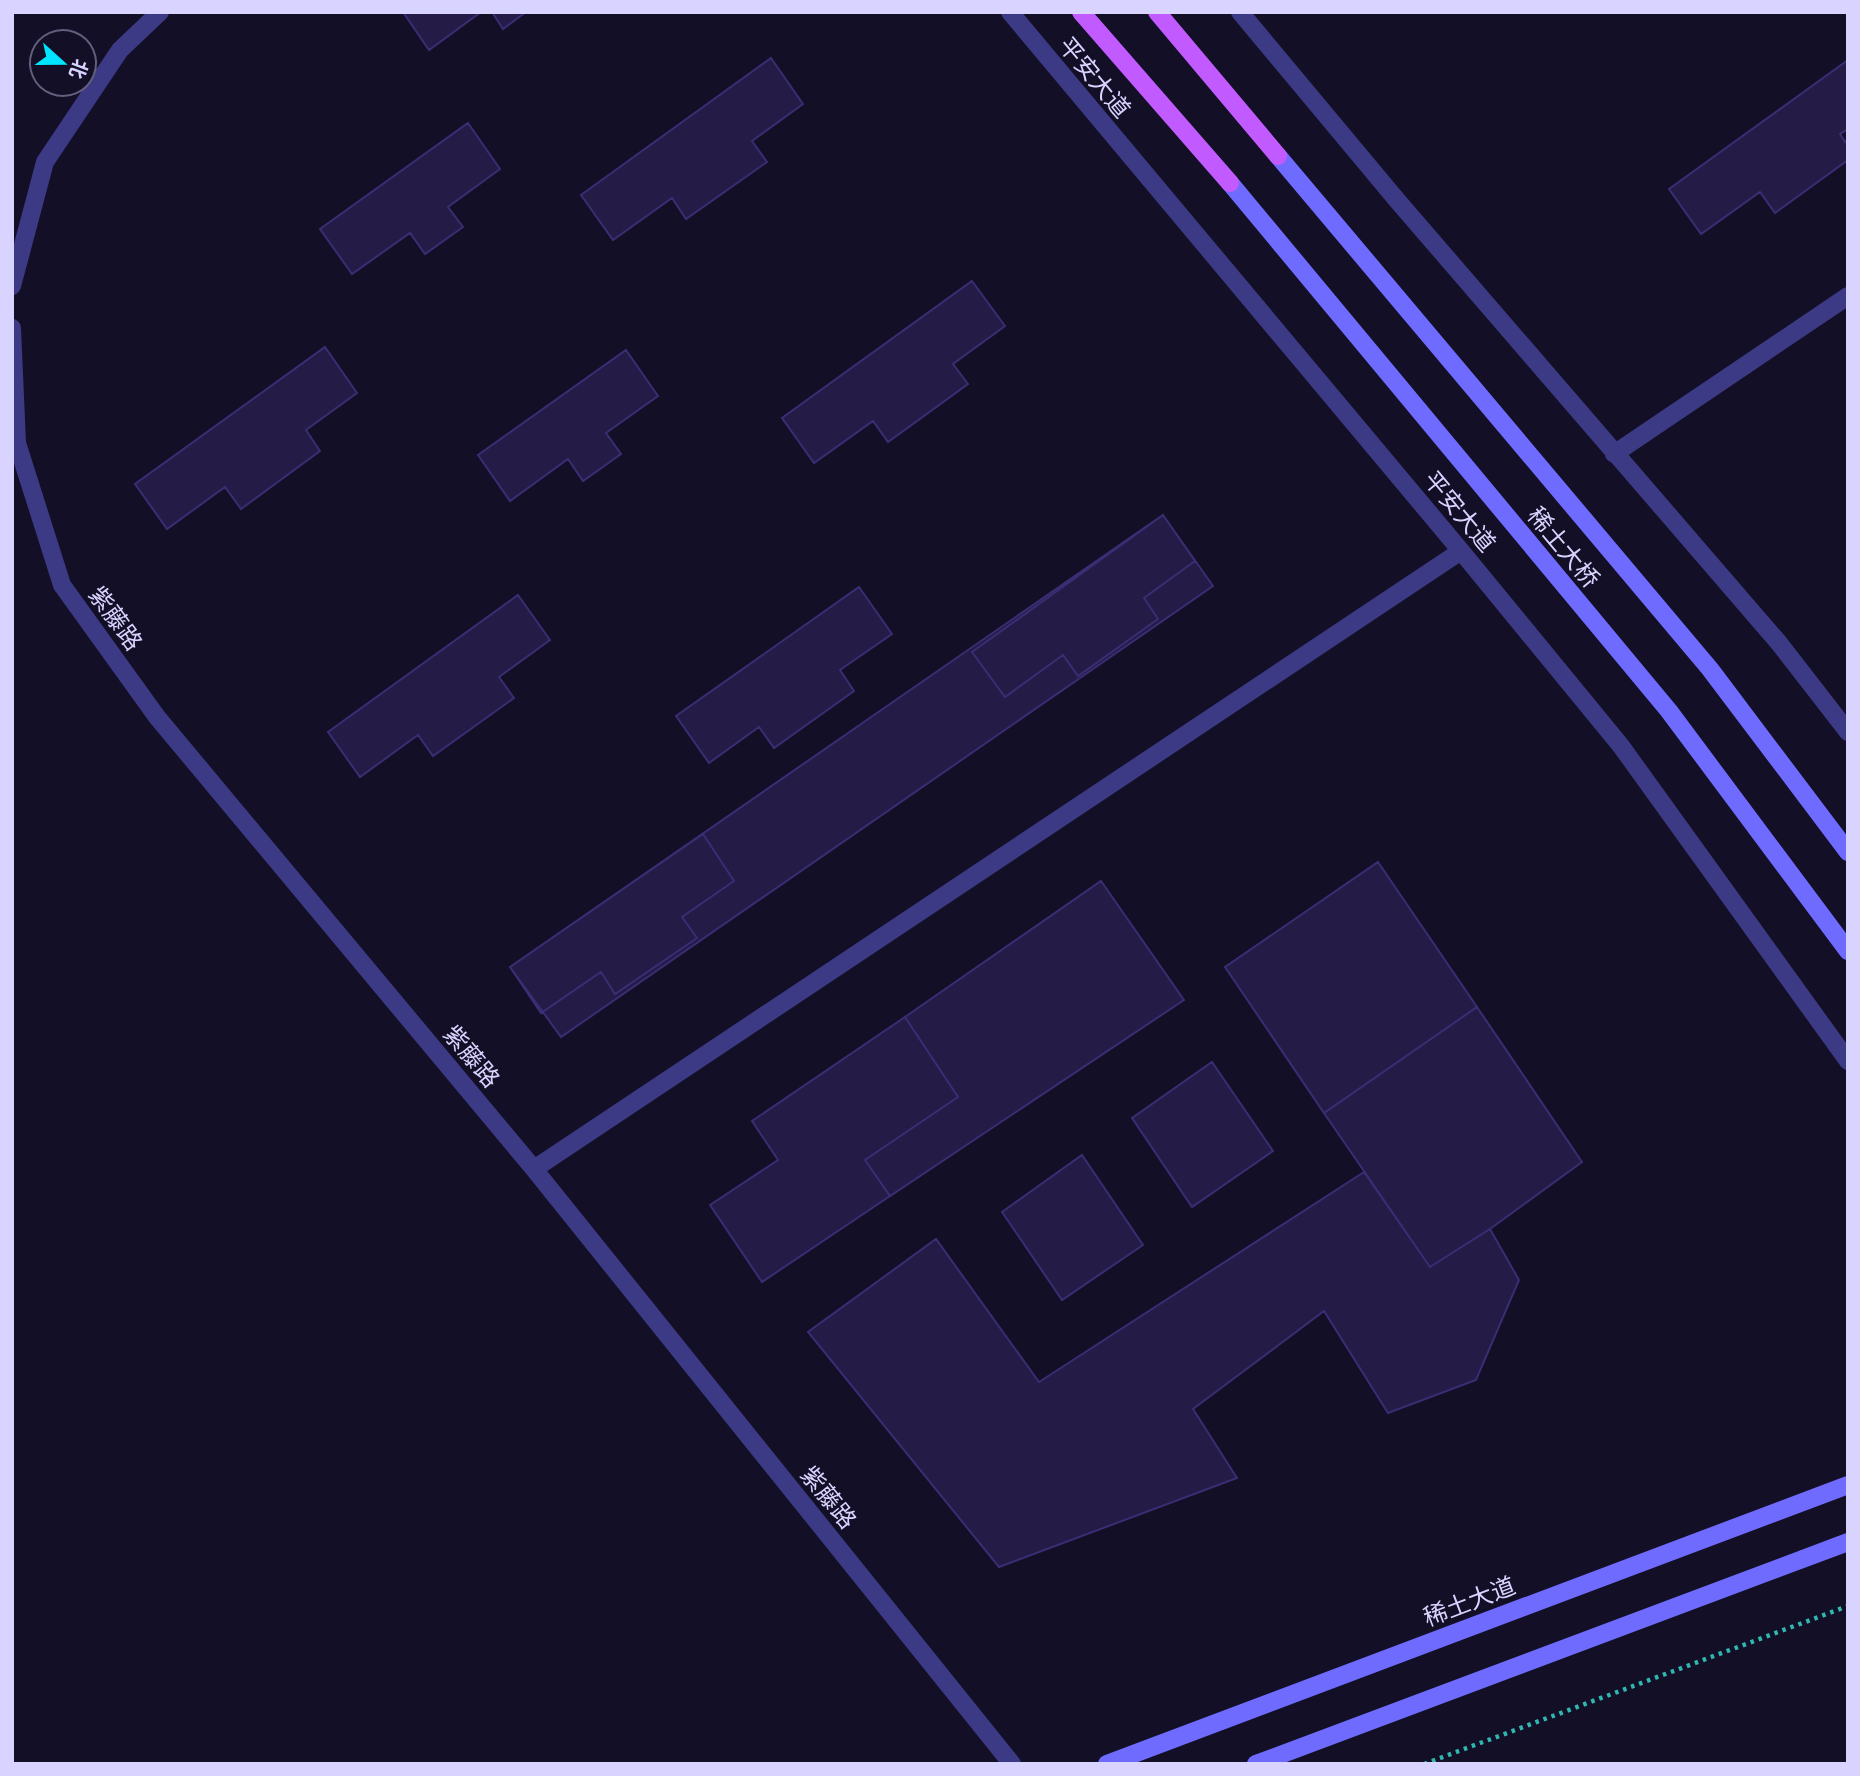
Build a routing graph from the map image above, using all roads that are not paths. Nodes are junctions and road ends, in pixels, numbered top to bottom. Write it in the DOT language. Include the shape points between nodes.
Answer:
graph roads {
  1 [pos="160,12"];
  2 [pos="1010,12"];
  3 [pos="1081,12"];
  4 [pos="1157,12"];
  5 [pos="1240,12"];
  6 [pos="1230,184"];
  7 [pos="12,286"];
  8 [pos="1848,296"];
  9 [pos="12,328"];
  10 [pos="1615,454"];
  11 [pos="1461,551"];
  12 [pos="1848,732"];
  13 [pos="1848,852"];
  14 [pos="1848,951"];
  15 [pos="1848,1060"];
  16 [pos="534,1169"];
  17 [pos="1848,1485"];
  18 [pos="1848,1542"];
  19 [pos="1012,1764"];
  20 [pos="1107,1764"];
  21 [pos="1256,1764"];
  1 -- 7 [label="street" via="120,50 45,162"];
  2 -- 11 [label="street, 平安大道"];
  3 -- 6 [label="main road, 平安大道"];
  4 -- 13 [label="main road, 稀土大桥" via="1710,668"];
  5 -- 10 [label="street"];
  6 -- 14 [label="main road, 稀土大桥" via="1669,711"];
  8 -- 10 [label="street"];
  9 -- 16 [label="street, 紫藤路" via="17,443 62,585 157,718"];
  10 -- 12 [label="street" via="1779,643"];
  11 -- 15 [label="street, 平安大道" via="1621,746"];
  11 -- 16 [label="street"];
  16 -- 19 [label="street, 紫藤路"];
  17 -- 20 [label="main road, 稀土大道"];
  18 -- 21 [label="main road"];
}
